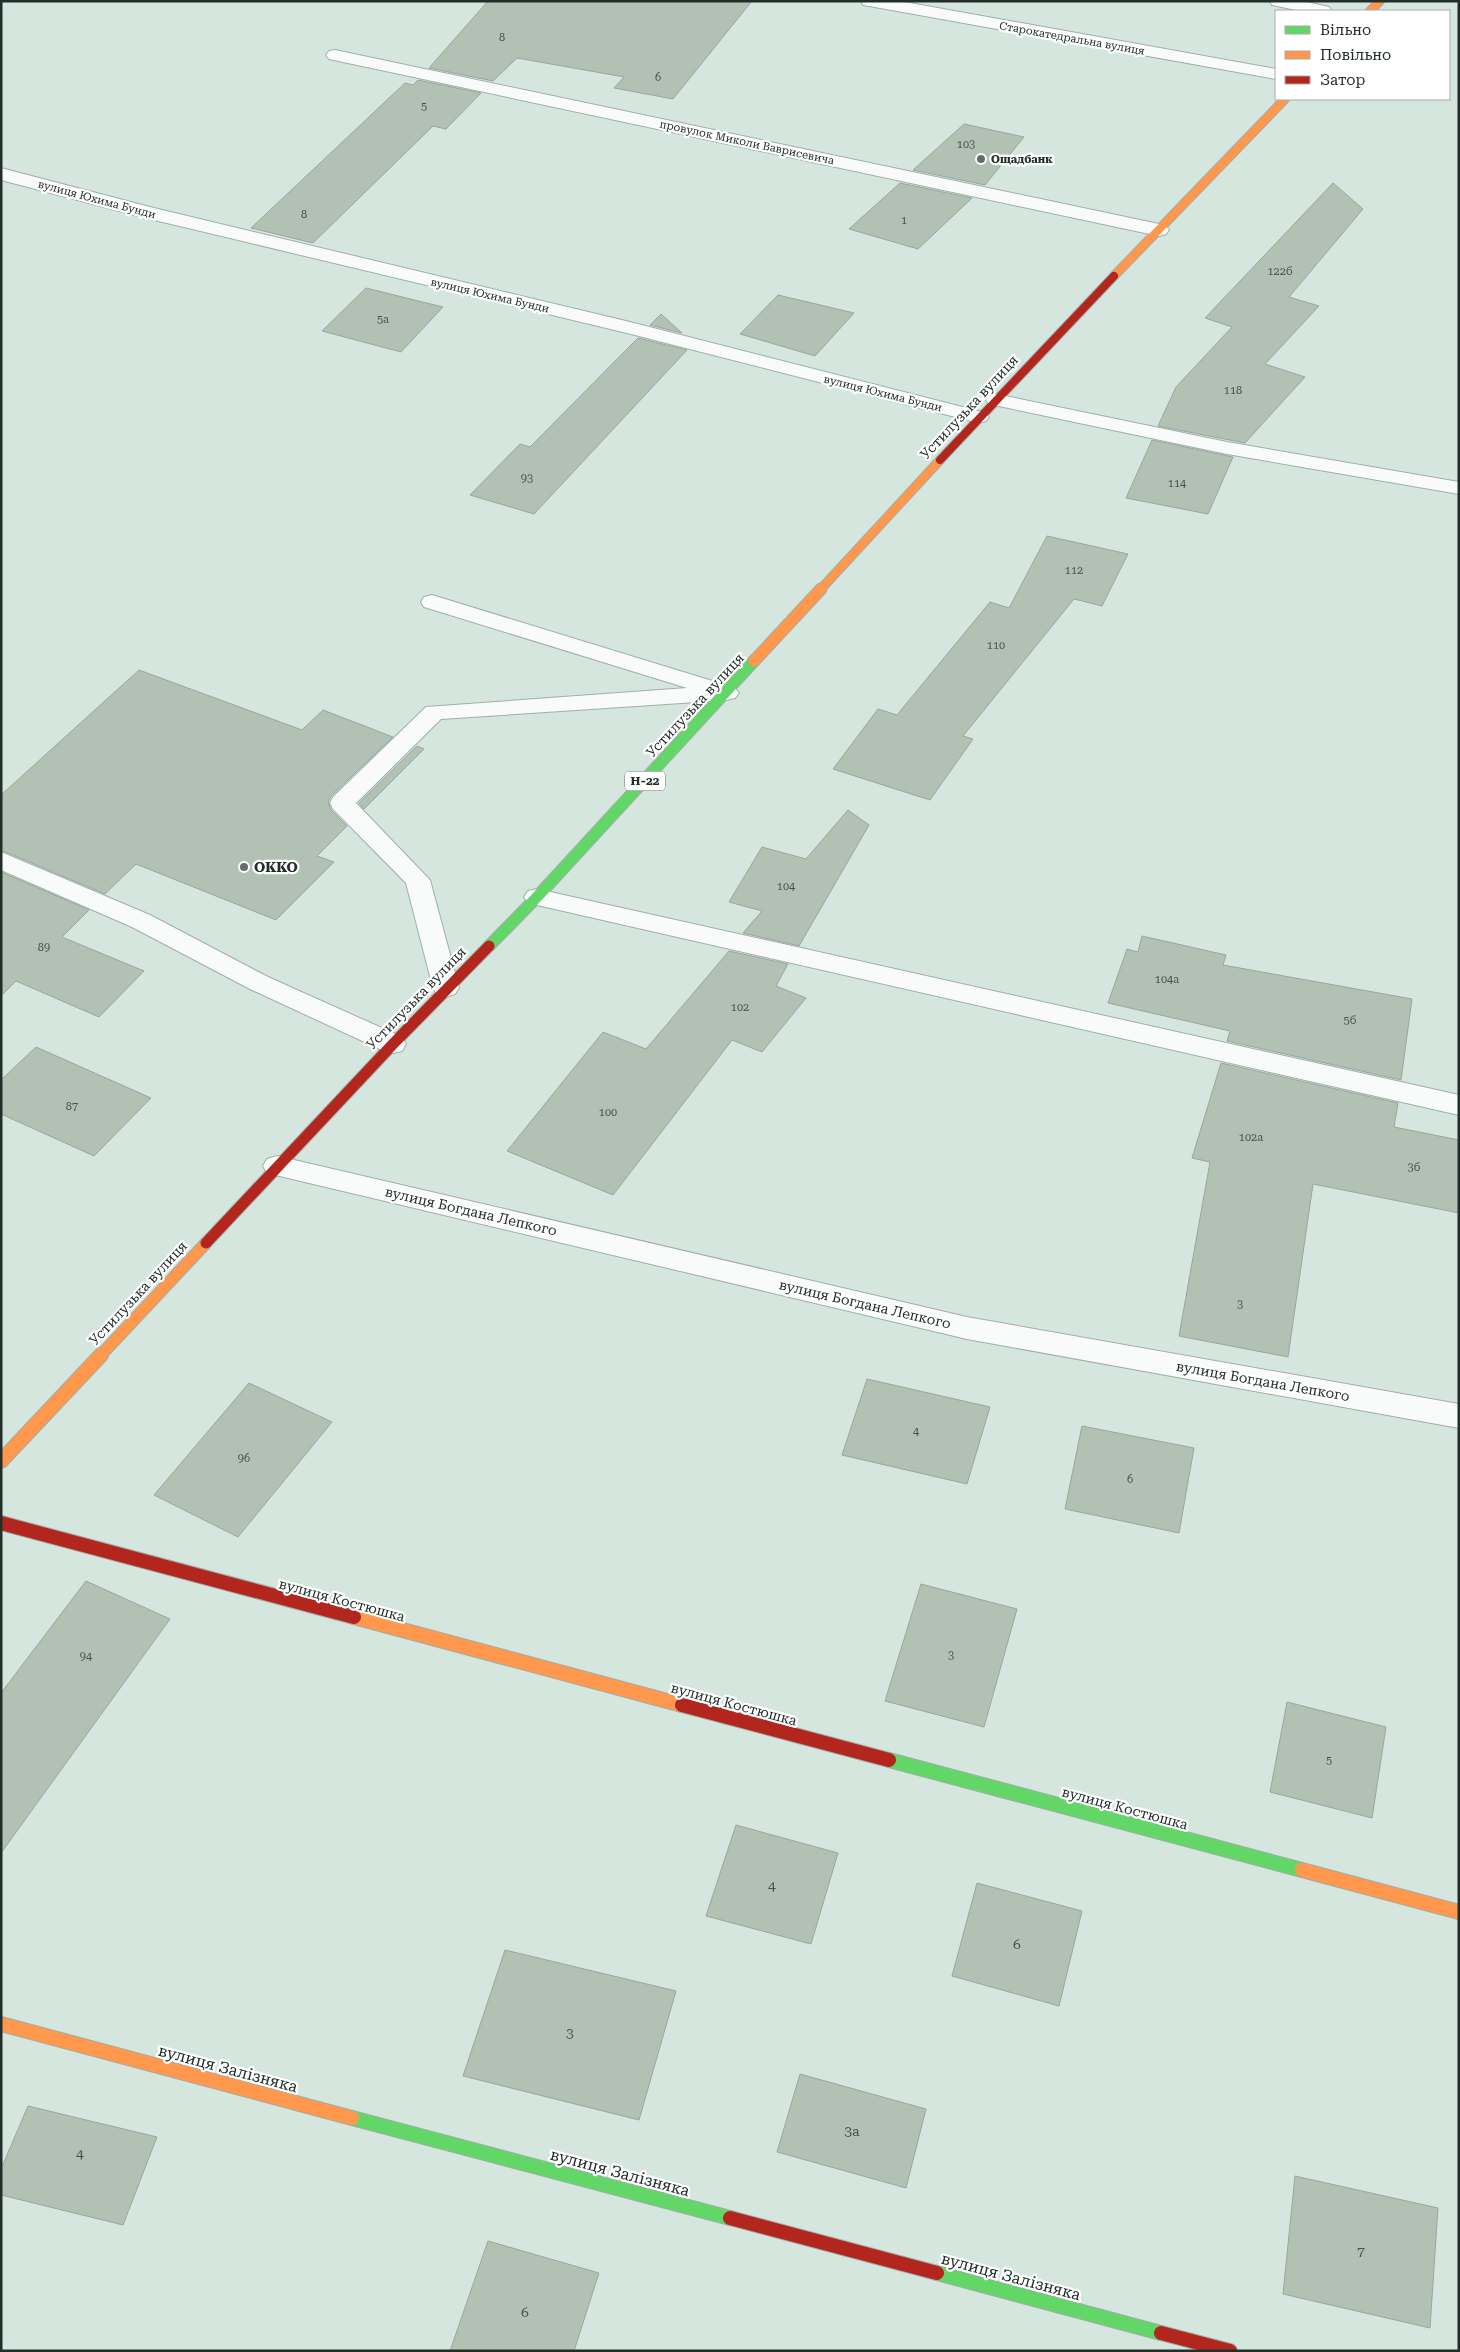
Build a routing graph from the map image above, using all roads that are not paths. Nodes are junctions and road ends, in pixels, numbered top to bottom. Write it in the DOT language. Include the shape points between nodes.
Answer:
graph roads {
  1 [pos="869,1"];
  2 [pos="1278,1"];
  3 [pos="1380,1"];
  4 [pos="1318,10"];
  5 [pos="1371,10"];
  6 [pos="334,55"];
  7 [pos="1275,74"];
  8 [pos="1284,100"];
  9 [pos="1,174"];
  10 [pos="1159,230"];
  11 [pos="996,400"];
  12 [pos="979,418"];
  13 [pos="1459,488"];
  14 [pos="432,602"];
  15 [pos="726,693"];
  16 [pos="1,860"];
  17 [pos="537,897"];
  18 [pos="446,988"];
  19 [pos="393,1044"];
  20 [pos="1459,1105"];
  21 [pos="277,1166"];
  22 [pos="1459,1416"];
  23 [pos="1,1461"];
  24 [pos="1,1524"];
  25 [pos="1459,1912"];
  26 [pos="1,2024"];
  27 [pos="1230,2351"];
  1 -- 7 [label="street, Старокатедральна вулиця"];
  2 -- 4 [label="street"];
  3 -- 5 [label="main road"];
  6 -- 10 [label="street, провулок Миколи Ваврисевича"];
  8 -- 10 [label="main road, Устилузька вулиця / Н-22"];
  9 -- 12 [label="street, вулиця Юхима Бунди" via="630,328"];
  10 -- 11 [label="main road, Устилузька вулиця / Н-22"];
  11 -- 12 [label="main road, Устилузька вулиця / Н-22"];
  11 -- 13 [label="street" via="1106,424"];
  12 -- 15 [label="main road, Устилузька вулиця / Н-22"];
  14 -- 15 [label="street"];
  15 -- 17 [label="main road, Устилузька вулиця / Н-22"];
  15 -- 18 [label="street" via="434,712 342,803 418,880"];
  16 -- 19 [label="street" via="141,921 259,983"];
  17 -- 18 [label="main road, Устилузька вулиця / Н-22"];
  17 -- 20 [label="street"];
  18 -- 19 [label="main road, Устилузька вулиця / Н-22"];
  19 -- 21 [label="main road, Устилузька вулиця / Н-22"];
  21 -- 22 [label="street, вулиця Богдана Лепкого" via="968,1328"];
  21 -- 23 [label="main road, Устилузька вулиця / Н-22"];
  24 -- 25 [label="main road, вулиця Костюшка"];
  26 -- 27 [label="main road, вулиця Залізняка"];
}
